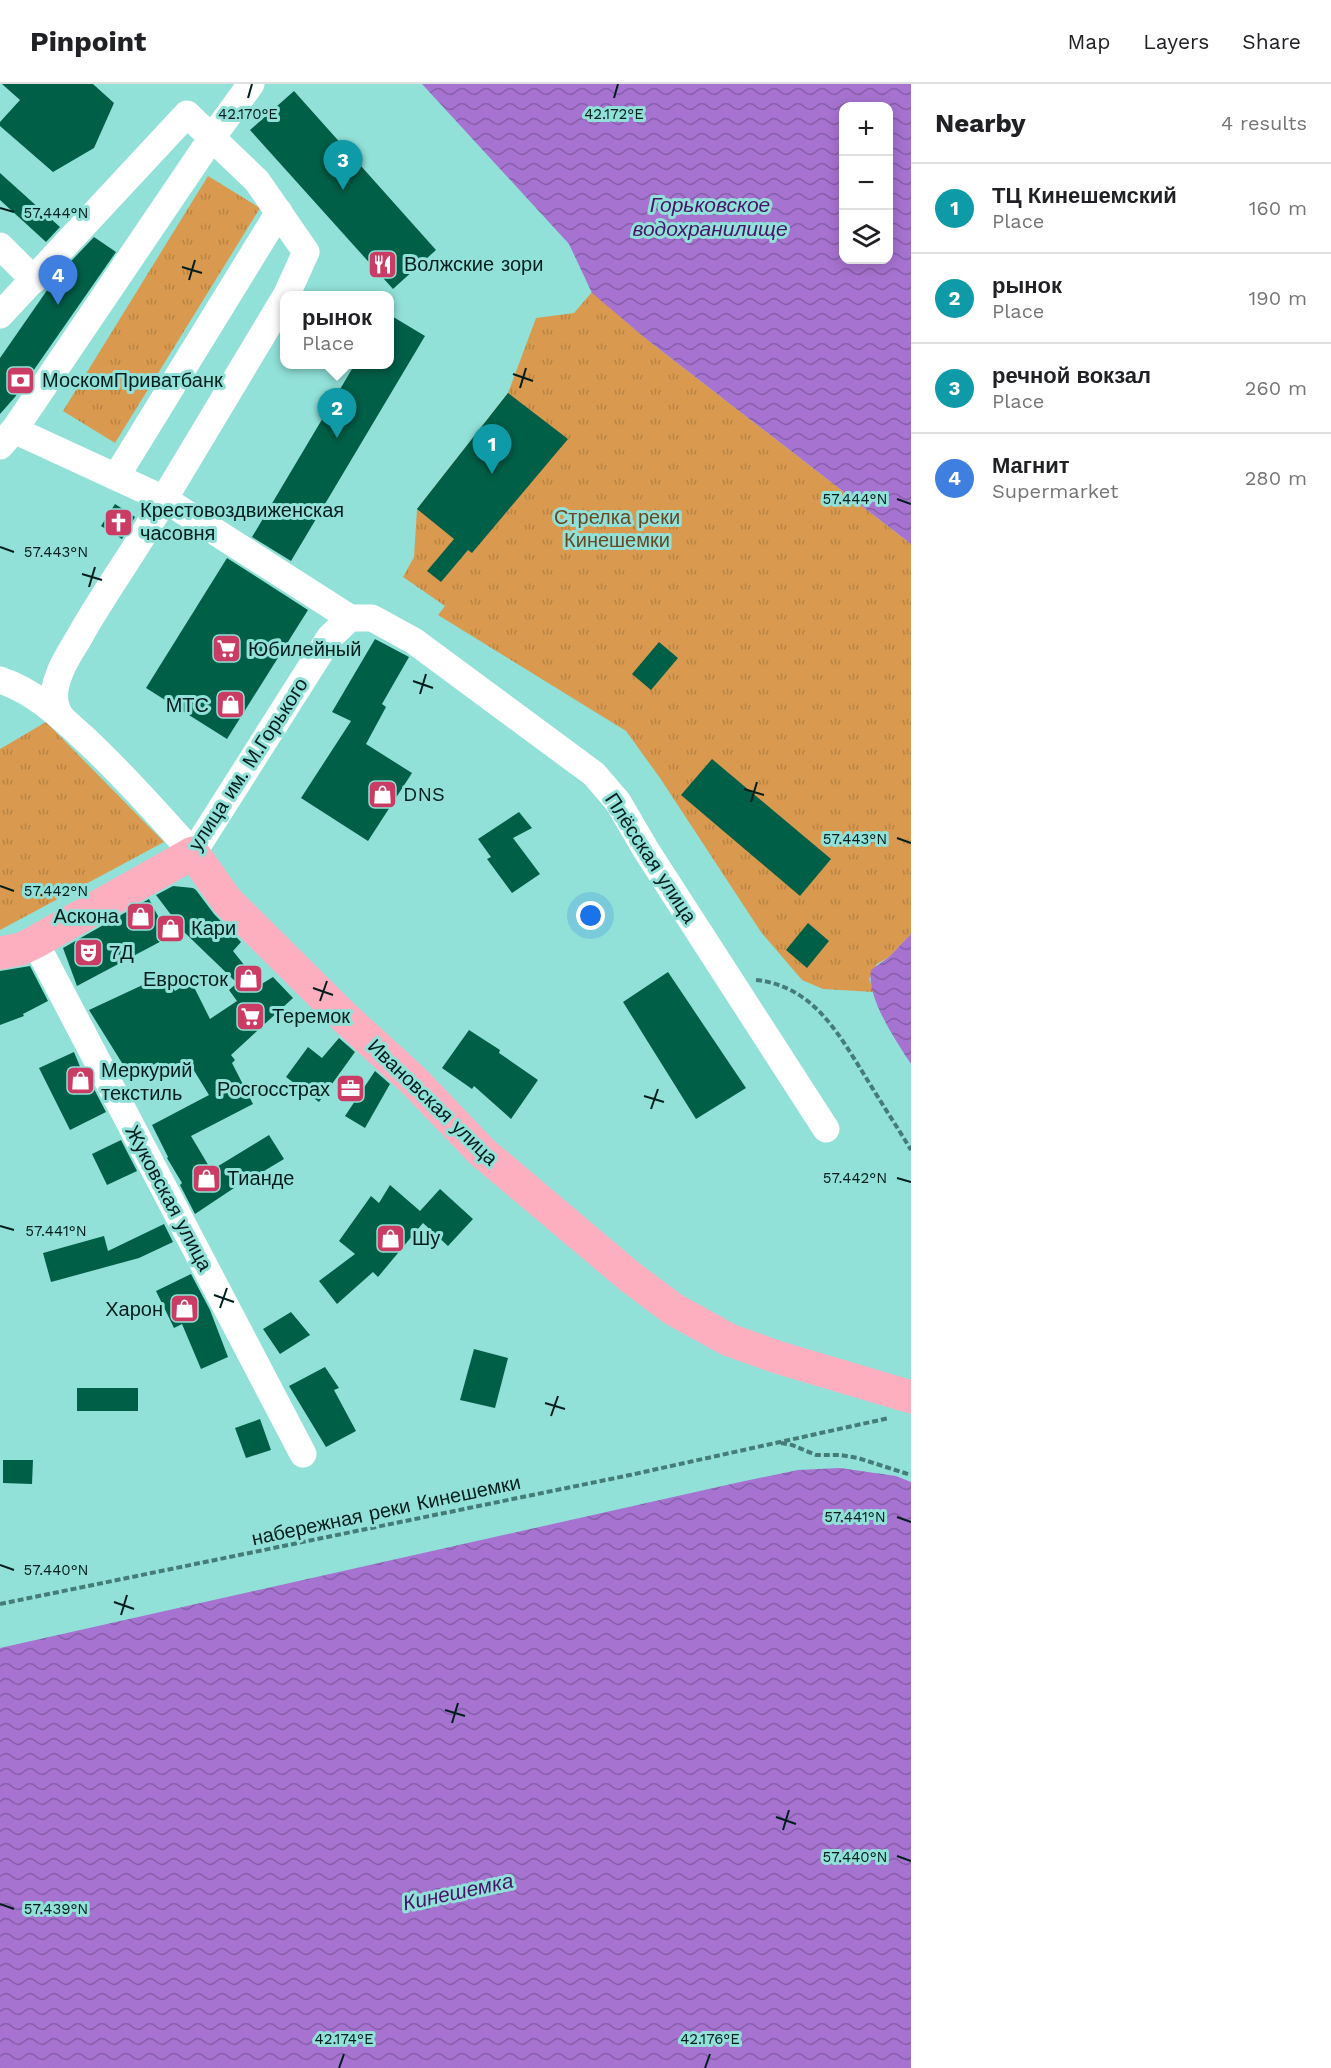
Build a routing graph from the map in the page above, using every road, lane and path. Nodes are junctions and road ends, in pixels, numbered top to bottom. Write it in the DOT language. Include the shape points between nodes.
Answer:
graph roads {
  1 [pos="251,84"];
  2 [pos="211,139"];
  3 [pos="279,212"];
  4 [pos="0,246"];
  5 [pos="34,280"];
  6 [pos="288,291"];
  7 [pos="280,305"];
  8 [pos="0,315"];
  9 [pos="7,438"];
  10 [pos="116,477"];
  11 [pos="164,499"];
  12 [pos="350,618"];
  13 [pos="61,670"];
  14 [pos="0,680"];
  15 [pos="62,718"];
  16 [pos="194,853"];
  17 [pos="36,942"];
  18 [pos="0,953"];
  19 [pos="734,986"];
  20 [pos="826,1129"];
  21 [pos="911,1150"];
  22 [pos="906,1406"];
  23 [pos="777,1443"];
  24 [pos="303,1454"];
  25 [pos="911,1475"];
  26 [pos="0,1604"];
  1 -- 2 [label="street"];
  2 -- 3 [label="street" via="258,181"];
  2 -- 5 [label="street" via="187,114"];
  2 -- 9 [label="street"];
  3 -- 6 [label="street" via="306,252"];
  3 -- 10 [label="street"];
  4 -- 5 [label="street"];
  5 -- 8 [label="street"];
  7 -- 11 [label="street"];
  9 -- 10 [label="street"];
  10 -- 11 [label="street"];
  11 -- 12 [label="street"];
  11 -- 13 [label="street"];
  12 -- 16 [label="street, улица им. М.Горького" via="330,637"];
  12 -- 19 [label="street, Плёсская улица" via="372,618 414,641 594,774 618,802"];
  13 -- 14 [label="street"];
  13 -- 15 [label="street" via="54,704"];
  14 -- 15 [label="street, Ивановская улица" via="28,693"];
  15 -- 16 [label="street, Ивановская улица" via="121,773"];
  16 -- 17 [label="main road, улица им. М.Горького"];
  16 -- 22 [label="main road, Ивановская улица" via="227,901 482,1152 629,1276 673,1310 729,1340"];
  17 -- 18 [label="main road, улица им. М.Горького"];
  17 -- 24 [label="street, Жуковская улица"];
  19 -- 20 [label="street, Плёсская улица"];
  19 -- 21 [label="path" via="743,981 772,982 815,1006 833,1025"];
  22 -- 23 [label="path, набережная реки Кинешемки"];
  23 -- 25 [label="path, набережная реки Кинешемки" via="816,1455 858,1458"];
  23 -- 26 [label="path, набережная реки Кинешемки"];
}
